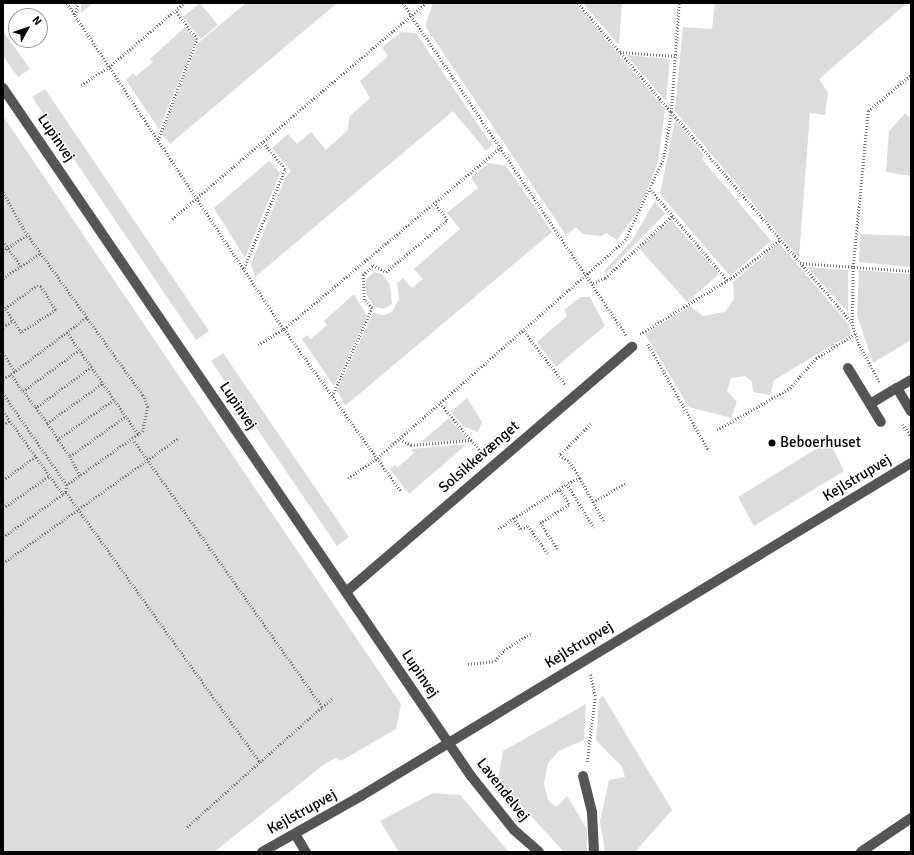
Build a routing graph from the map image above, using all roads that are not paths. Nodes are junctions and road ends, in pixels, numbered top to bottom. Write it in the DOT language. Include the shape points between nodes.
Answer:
graph roads {
  1 [pos="3,88"];
  2 [pos="632,341"];
  3 [pos="848,368"];
  4 [pos="911,380"];
  5 [pos="897,388"];
  6 [pos="870,404"];
  7 [pos="911,411"];
  8 [pos="881,422"];
  9 [pos="911,463"];
  10 [pos="346,592"];
  11 [pos="449,741"];
  12 [pos="583,776"];
  13 [pos="911,818"];
  14 [pos="296,834"];
  15 [pos="262,852"];
  16 [pos="306,852"];
  17 [pos="539,852"];
  18 [pos="594,852"];
  19 [pos="861,852"];
  1 -- 10 [label="street, Lupinvej"];
  2 -- 10 [label="street, Solsikkevænget" via="573,396"];
  3 -- 6 [label="street"];
  4 -- 5 [label="street"];
  5 -- 6 [label="street"];
  5 -- 7 [label="street"];
  6 -- 8 [label="street"];
  9 -- 11 [label="street, Kejlstrupvej"];
  10 -- 11 [label="street, Lupinvej"];
  11 -- 14 [label="street, Kejlstrupvej"];
  11 -- 17 [label="street, Lavendelvej" via="514,830"];
  12 -- 18 [label="street" via="592,813"];
  13 -- 19 [label="street"];
  14 -- 15 [label="street, Kejlstrupvej"];
  14 -- 16 [label="street"];
}
